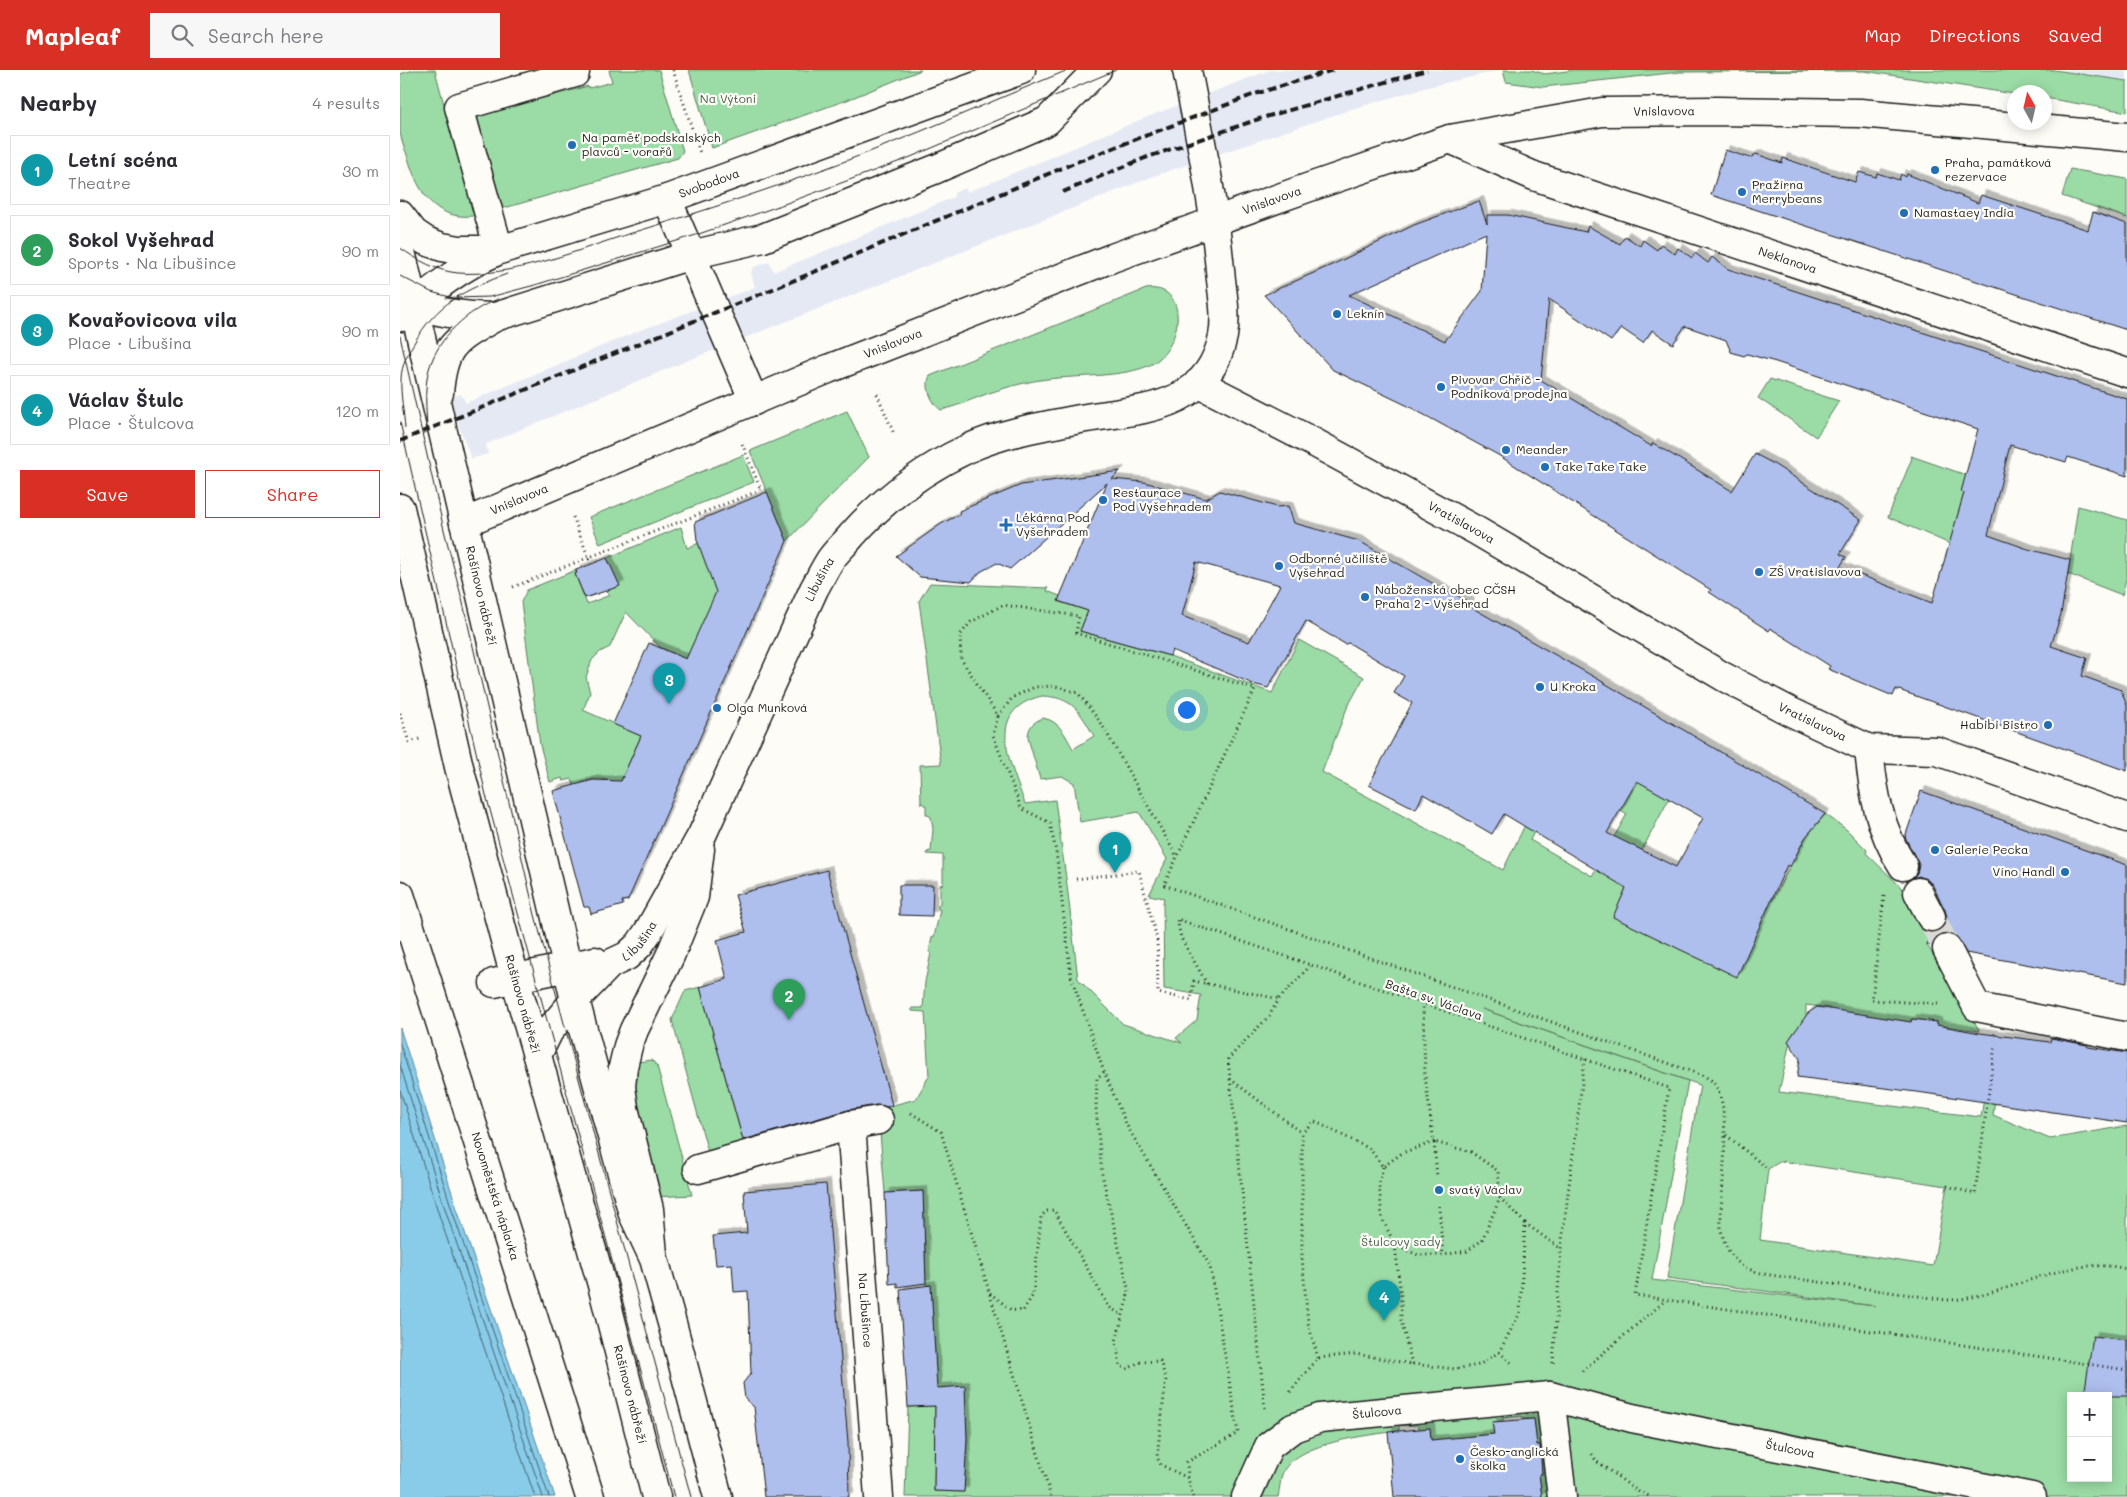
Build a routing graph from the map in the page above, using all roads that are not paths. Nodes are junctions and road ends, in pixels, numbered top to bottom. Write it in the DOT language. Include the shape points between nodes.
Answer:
graph roads {
  1 [pos="575,70"];
  2 [pos="1021,70"];
  3 [pos="1097,70"];
  4 [pos="1187,70"];
  5 [pos="2127,137"];
  6 [pos="1450,139"];
  7 [pos="667,199"];
  8 [pos="400,216"];
  9 [pos="1216,220"];
  10 [pos="400,247"];
  11 [pos="499,250"];
  12 [pos="691,255"];
  13 [pos="405,308"];
  14 [pos="495,317"];
  15 [pos="2127,372"];
  16 [pos="1198,383"];
  17 [pos="754,401"];
  18 [pos="438,410"];
  19 [pos="400,508"];
  20 [pos="464,523"];
  21 [pos="1869,749"];
  22 [pos="2127,818"];
  23 [pos="702,835"];
  24 [pos="1896,856"];
  25 [pos="1918,892"];
  26 [pos="400,895"];
  27 [pos="1932,917"];
  28 [pos="1947,949"];
  29 [pos="564,954"];
  30 [pos="603,962"];
  31 [pos="505,981"];
  32 [pos="574,1000"];
  33 [pos="2127,1037"];
  34 [pos="537,1055"];
  35 [pos="879,1120"];
  36 [pos="851,1125"];
  37 [pos="698,1168"];
  38 [pos="654,1259"];
  39 [pos="1550,1396"];
  40 [pos="590,1497"];
  41 [pos="656,1497"];
  42 [pos="718,1497"];
  43 [pos="879,1497"];
  44 [pos="1246,1497"];
  45 [pos="1562,1497"];
  46 [pos="2032,1497"];
  1 -- 11 [label="street" via="575,73 459,107"];
  2 -- 7 [label="street, Svobodova"];
  3 -- 12 [label="street" via="1047,121 763,238"];
  4 -- 9 [label="street"];
  5 -- 6 [label="street, Vnislavova" via="1860,113 1707,111 1602,112"];
  6 -- 9 [label="street, Vnislavova"];
  6 -- 15 [label="street, Neklanova" via="1534,176"];
  7 -- 11 [label="street, Svobodova"];
  7 -- 12 [label="street"];
  8 -- 11 [label="street, Svobodova" via="414,233 442,247"];
  9 -- 16 [label="street" via="1225,308 1223,335 1210,368"];
  9 -- 17 [label="street, Vnislavova" via="828,369"];
  10 -- 13 [label="street, Rašínovo nábřeží"];
  11 -- 13 [label="street"];
  12 -- 14 [label="street"];
  12 -- 17 [label="street"];
  13 -- 14 [label="street"];
  13 -- 18 [label="street, Rašínovo nábřeží"];
  14 -- 18 [label="street" via="468,333 448,351 441,375"];
  16 -- 21 [label="street, Vratislavova" via="1477,532 1724,677"];
  16 -- 23 [label="street, Libušina" via="1175,400 1154,408 1002,436 967,449 929,469 875,509 830,560 814,589"];
  17 -- 20 [label="street, Vnislavova"];
  18 -- 20 [label="street, Rašínovo nábřeží"];
  19 -- 31 [label="street, Rašínovo nábřeží"];
  20 -- 29 [label="street, Rašínovo nábřeží"];
  21 -- 22 [label="street, Vratislavova" via="1937,751"];
  21 -- 24 [label="street" via="1874,794"];
  23 -- 30 [label="street, Libušina" via="639,945 627,956"];
  23 -- 38 [label="street, Rašínovo nábřeží" via="694,897 625,1057 622,1088 629,1132 649,1210"];
  25 -- 27 [label="street"];
  26 -- 40 [label="street, Novoměstská náplavka"];
  28 -- 33 [label="street" via="1988,1009"];
  29 -- 30 [label="street"];
  29 -- 31 [label="street"];
  29 -- 32 [label="street, Rašínovo nábřeží"];
  30 -- 32 [label="street"];
  31 -- 34 [label="street, Rašínovo nábřeží"];
  32 -- 34 [label="street" via="549,1031"];
  32 -- 38 [label="street, Rašínovo nábřeží" via="633,1214"];
  34 -- 41 [label="street, Rašínovo nábřeží" via="602,1286"];
  35 -- 36 [label="street"];
  36 -- 37 [label="street"];
  36 -- 43 [label="street, Na Libušince"];
  38 -- 42 [label="street, Rašínovo nábřeží"];
  39 -- 44 [label="street, Štulcova" via="1320,1418 1294,1428 1269,1446"];
  39 -- 45 [label="street"];
  39 -- 46 [label="street, Štulcova" via="1632,1418"];
}
